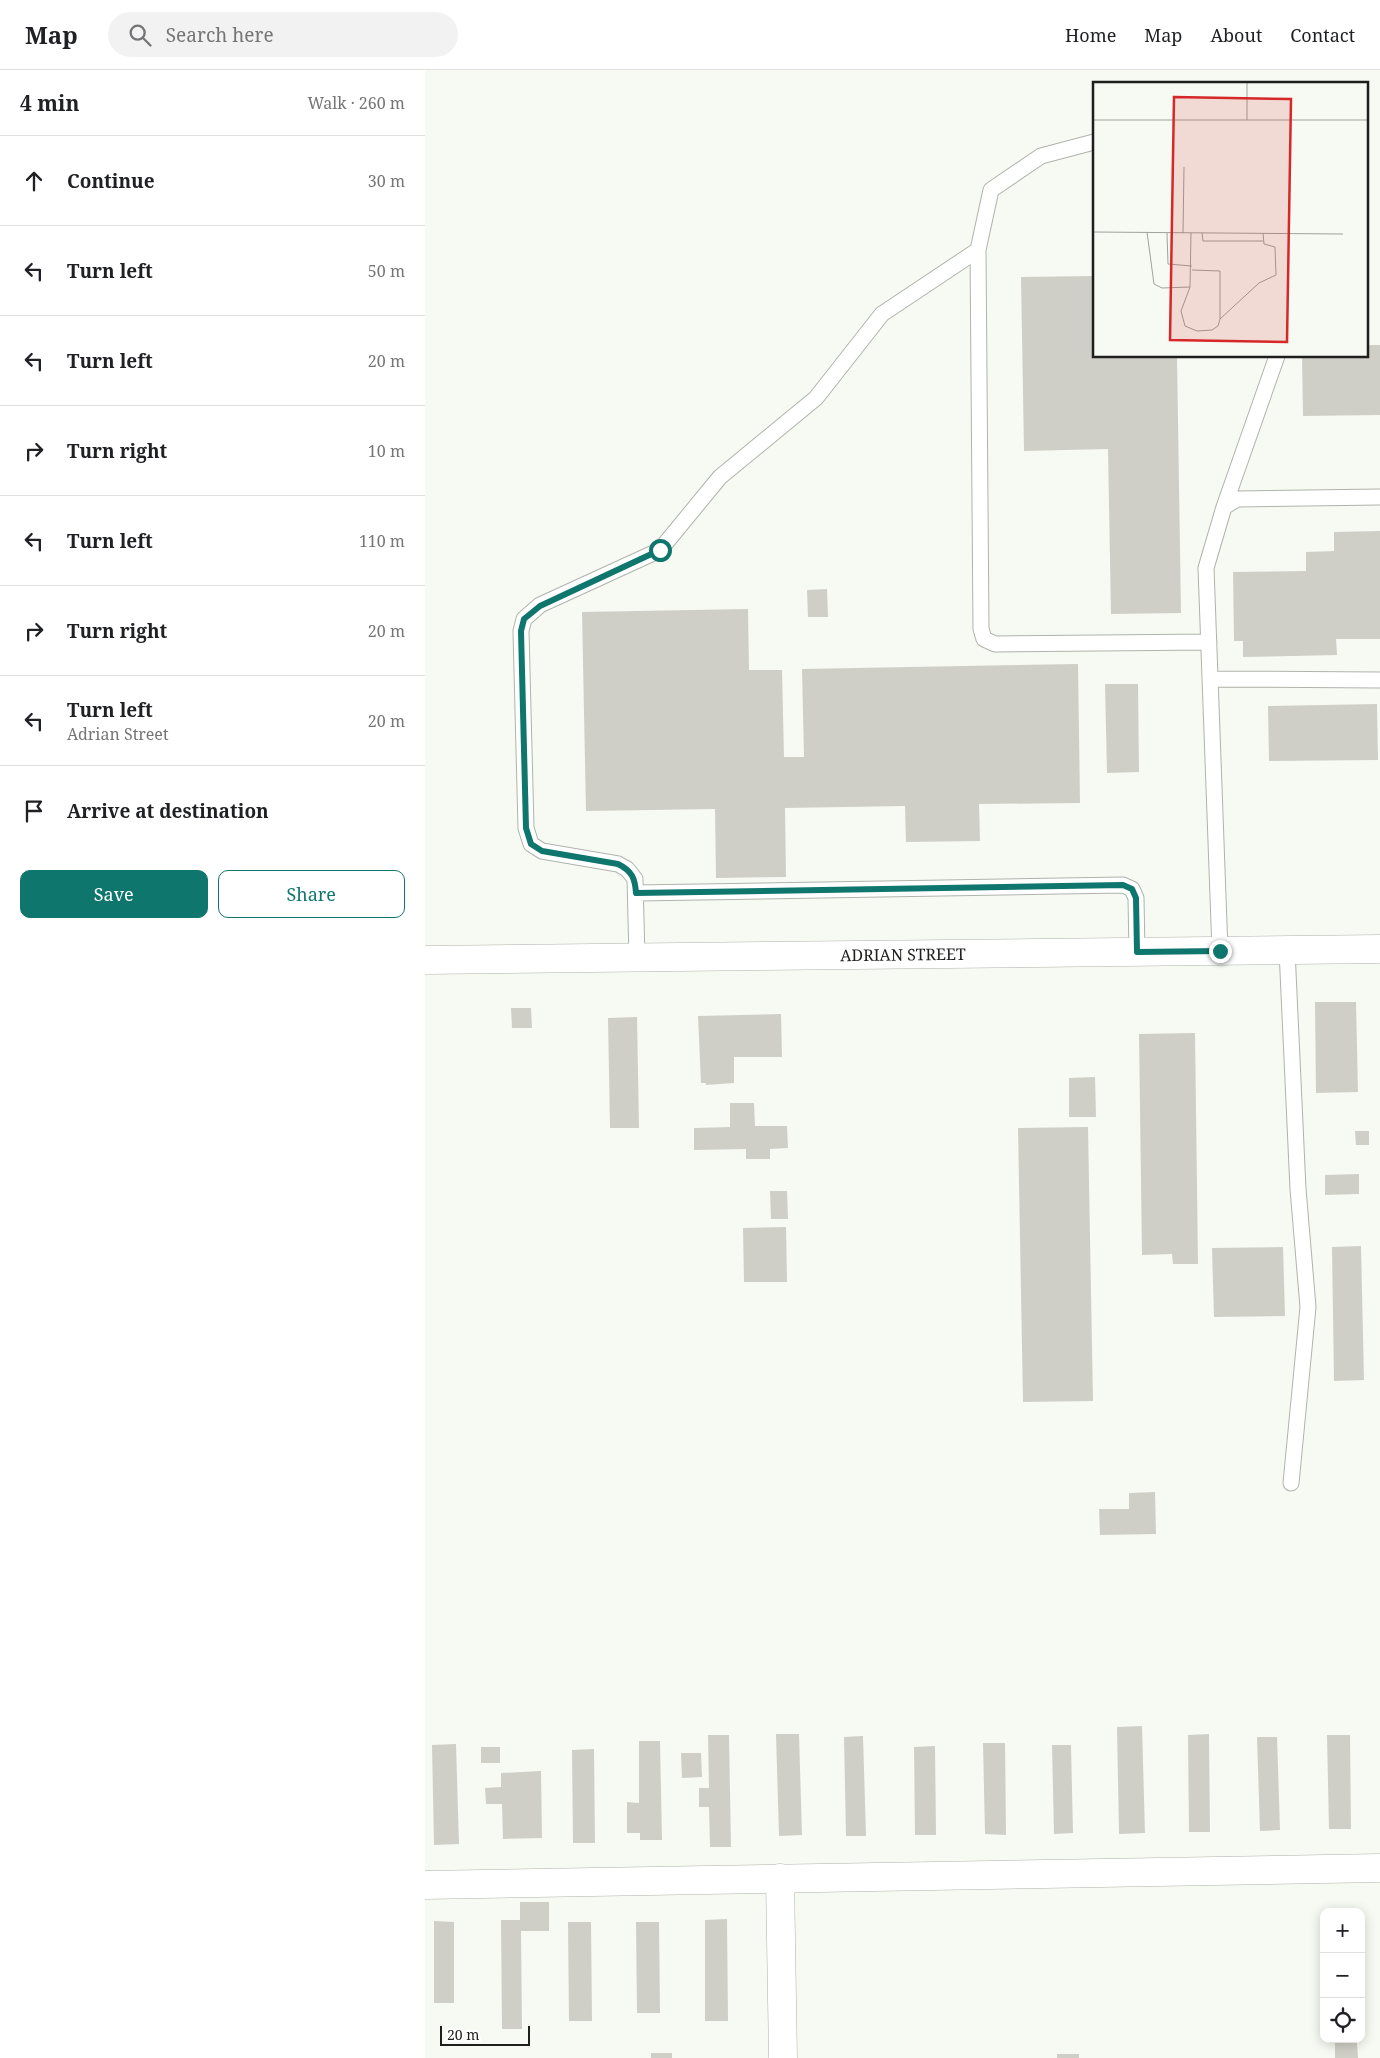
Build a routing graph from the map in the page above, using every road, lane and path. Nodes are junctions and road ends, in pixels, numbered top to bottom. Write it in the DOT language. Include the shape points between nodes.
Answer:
graph roads {
  1 [pos="1093,142"];
  2 [pos="978,250"];
  3 [pos="1276,358"];
  4 [pos="1380,497"];
  5 [pos="1224,507"];
  6 [pos="1209,642"];
  7 [pos="1210,679"];
  8 [pos="1380,680"];
  9 [pos="636,893"];
  10 [pos="1380,949"];
  11 [pos="1287,950"];
  12 [pos="1220,951"];
  13 [pos="1137,952"];
  14 [pos="637,958"];
  15 [pos="425,960"];
  16 [pos="1291,1483"];
  17 [pos="1380,1868"];
  18 [pos="780,1878"];
  19 [pos="425,1884"];
  20 [pos="783,2058"];
  1 -- 2 [label="lane" via="1041,156 991,190"];
  2 -- 6 [label="lane" via="981,629 984,639 995,644"];
  2 -- 9 [label="lane" via="883,314 816,398 720,478 660,550 540,606 524,619 521,631 526,828 531,844 542,851 627,868 635,879"];
  3 -- 5 [label="lane"];
  4 -- 5 [label="lane" via="1237,499"];
  5 -- 6 [label="lane" via="1206,568"];
  6 -- 7 [label="lane"];
  7 -- 8 [label="lane"];
  7 -- 12 [label="lane"];
  9 -- 13 [label="lane" via="1123,885 1132,889 1136,898"];
  9 -- 14 [label="lane"];
  10 -- 11 [label="street, ADRIAN STREET"];
  11 -- 12 [label="street, ADRIAN STREET"];
  11 -- 16 [label="lane" via="1298,1189 1308,1307"];
  12 -- 13 [label="street, ADRIAN STREET"];
  13 -- 14 [label="street, ADRIAN STREET"];
  14 -- 15 [label="street, ADRIAN STREET"];
  17 -- 18 [label="street"];
  18 -- 19 [label="street"];
  18 -- 20 [label="street"];
}
